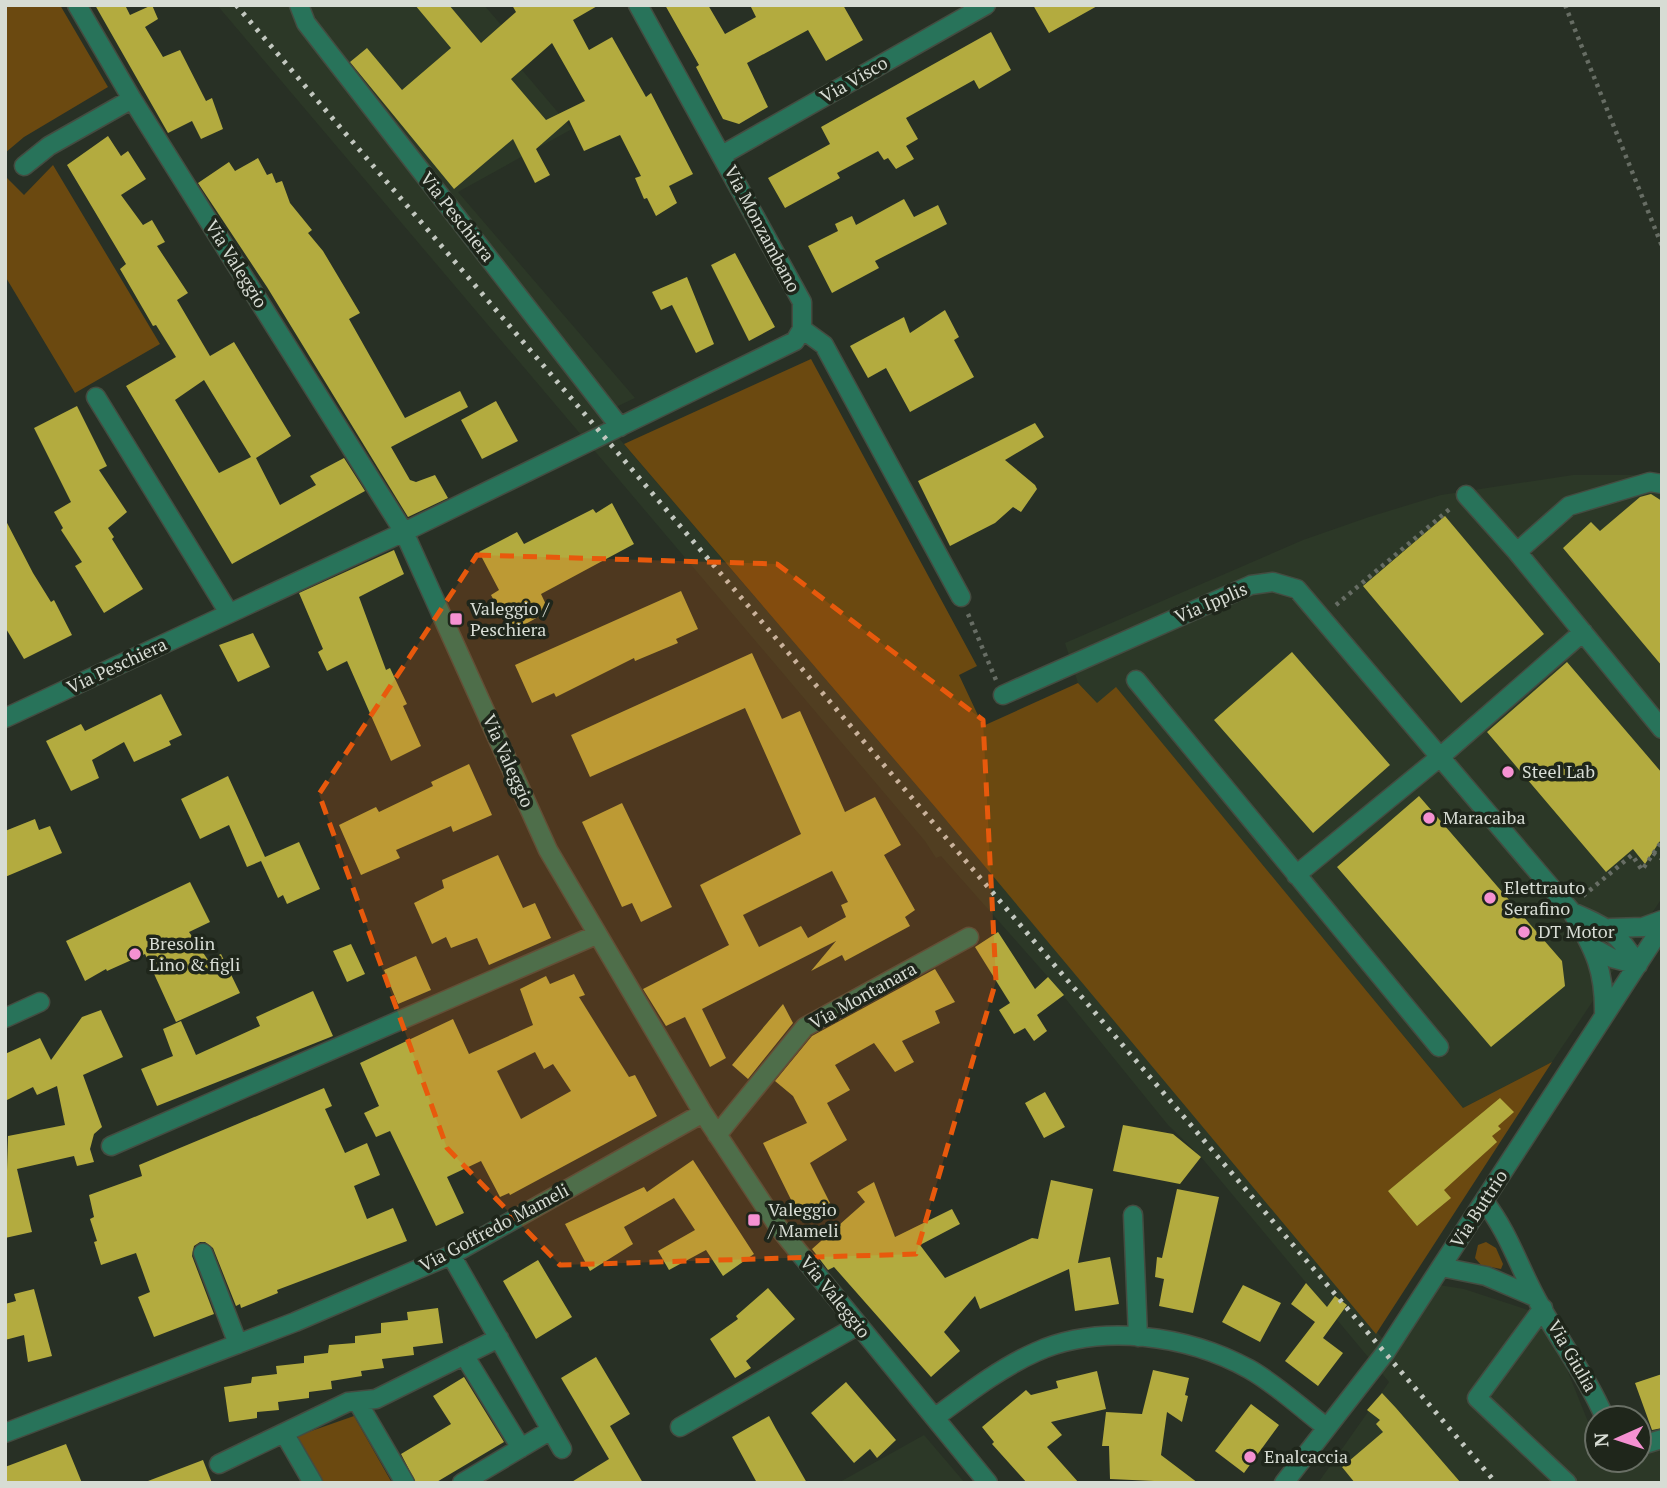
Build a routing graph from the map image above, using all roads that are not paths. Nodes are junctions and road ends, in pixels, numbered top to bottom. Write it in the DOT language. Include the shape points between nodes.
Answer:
graph roads {
  1 [pos="77,5"];
  2 [pos="299,5"];
  3 [pos="638,5"];
  4 [pos="986,5"];
  5 [pos="132,99"];
  6 [pos="722,155"];
  7 [pos="24,166"];
  8 [pos="802,329"];
  9 [pos="96,397"];
  10 [pos="620,427"];
  11 [pos="1662,484"];
  12 [pos="1466,495"];
  13 [pos="404,532"];
  14 [pos="1517,552"];
  15 [pos="961,597"];
  16 [pos="229,613"];
  17 [pos="1583,632"];
  18 [pos="1136,680"];
  19 [pos="1003,695"];
  20 [pos="5,718"];
  21 [pos="1662,729"];
  22 [pos="1440,757"];
  23 [pos="1297,875"];
  24 [pos="1576,905"];
  25 [pos="1662,920"];
  26 [pos="1662,927"];
  27 [pos="1610,928"];
  28 [pos="596,935"];
  29 [pos="969,937"];
  30 [pos="1594,948"];
  31 [pos="1638,965"];
  32 [pos="40,1002"];
  33 [pos="1604,1016"];
  34 [pos="5,1018"];
  35 [pos="1438,1047"];
  36 [pos="703,1113"];
  37 [pos="717,1135"];
  38 [pos="111,1146"];
  39 [pos="1484,1201"];
  40 [pos="1133,1215"];
  41 [pos="204,1253"];
  42 [pos="451,1255"];
  43 [pos="1441,1267"];
  44 [pos="1539,1302"];
  45 [pos="857,1326"];
  46 [pos="1138,1337"];
  47 [pos="499,1338"];
  48 [pos="238,1344"];
  49 [pos="464,1355"];
  50 [pos="357,1401"];
  51 [pos="1599,1404"];
  52 [pos="936,1416"];
  53 [pos="680,1427"];
  54 [pos="1326,1427"];
  55 [pos="551,1430"];
  56 [pos="5,1433"];
  57 [pos="284,1433"];
  58 [pos="521,1448"];
  59 [pos="562,1448"];
  60 [pos="219,1464"];
  61 [pos="313,1483"];
  62 [pos="405,1483"];
  63 [pos="462,1483"];
  64 [pos="988,1483"];
  65 [pos="1284,1483"];
  66 [pos="1567,1483"];
  1 -- 5 [label="street, Via Valeggio"];
  2 -- 10 [label="street, Via Peschiera" via="306,23"];
  3 -- 6 [label="street, Via Monzambano"];
  4 -- 6 [label="street, Via Visco"];
  5 -- 7 [label="street" via="49,146"];
  5 -- 13 [label="street, Via Valeggio"];
  6 -- 8 [label="street, Via Monzambano" via="802,302"];
  8 -- 10 [label="street, Via Peschiera" via="784,349"];
  8 -- 15 [label="street" via="824,345"];
  9 -- 16 [label="street"];
  10 -- 13 [label="street, Via Peschiera"];
  11 -- 14 [label="street" via="1650,482 1569,506"];
  12 -- 14 [label="street"];
  13 -- 16 [label="street, Via Peschiera"];
  13 -- 28 [label="street, Via Valeggio" via="548,850"];
  14 -- 17 [label="street"];
  16 -- 20 [label="street, Via Peschiera"];
  17 -- 21 [label="street"];
  17 -- 22 [label="street"];
  18 -- 23 [label="street"];
  19 -- 22 [label="street, Via Ipplis" via="1251,585 1273,582 1297,589"];
  22 -- 23 [label="street"];
  22 -- 24 [label="street, Via Ipplis"];
  23 -- 35 [label="street"];
  24 -- 27 [label="street, Via Ipplis"];
  24 -- 30 [label="street, Via Ipplis"];
  25 -- 27 [label="street, Via Ipplis" via="1643,928"];
  26 -- 31 [label="street, Via Buttrio"];
  27 -- 31 [label="street, Via Ipplis"];
  28 -- 36 [label="street, Via Valeggio"];
  28 -- 38 [label="street"];
  29 -- 37 [label="street, Via Montanara" via="805,1027"];
  30 -- 31 [label="street"];
  30 -- 33 [label="street, Via Ipplis" via="1604,991"];
  31 -- 33 [label="street, Via Buttrio"];
  32 -- 34 [label="street"];
  33 -- 39 [label="street, Via Buttrio"];
  36 -- 37 [label="street, Via Valeggio"];
  36 -- 42 [label="street, Via Goffredo Mameli"];
  37 -- 45 [label="street, Via Valeggio" via="779,1227"];
  39 -- 43 [label="street, Via Buttrio"];
  39 -- 44 [label="street, Via Giulia" via="1515,1248"];
  40 -- 46 [label="street"];
  41 -- 48 [label="street"];
  42 -- 47 [label="street"];
  42 -- 48 [label="street, Via Goffredo Mameli"];
  43 -- 44 [label="street" via="1486,1276"];
  43 -- 54 [label="street, Via Buttrio" via="1385,1353"];
  44 -- 51 [label="street, Via Giulia"];
  44 -- 66 [label="street" via="1478,1398"];
  45 -- 52 [label="street, Via Valeggio"];
  45 -- 53 [label="street"];
  46 -- 52 [label="street" via="1086,1337 1036,1352 986,1379"];
  46 -- 54 [label="street" via="1180,1344 1249,1369"];
  47 -- 49 [label="street"];
  47 -- 55 [label="street"];
  48 -- 56 [label="street, Via Goffredo Mameli"];
  49 -- 50 [label="street" via="376,1399"];
  49 -- 58 [label="street"];
  50 -- 57 [label="street"];
  50 -- 62 [label="street"];
  52 -- 64 [label="street, Via Valeggio"];
  54 -- 65 [label="street, Via Buttrio"];
  55 -- 58 [label="street"];
  55 -- 59 [label="street"];
  57 -- 60 [label="street"];
  57 -- 61 [label="street"];
  58 -- 63 [label="street"];
}
